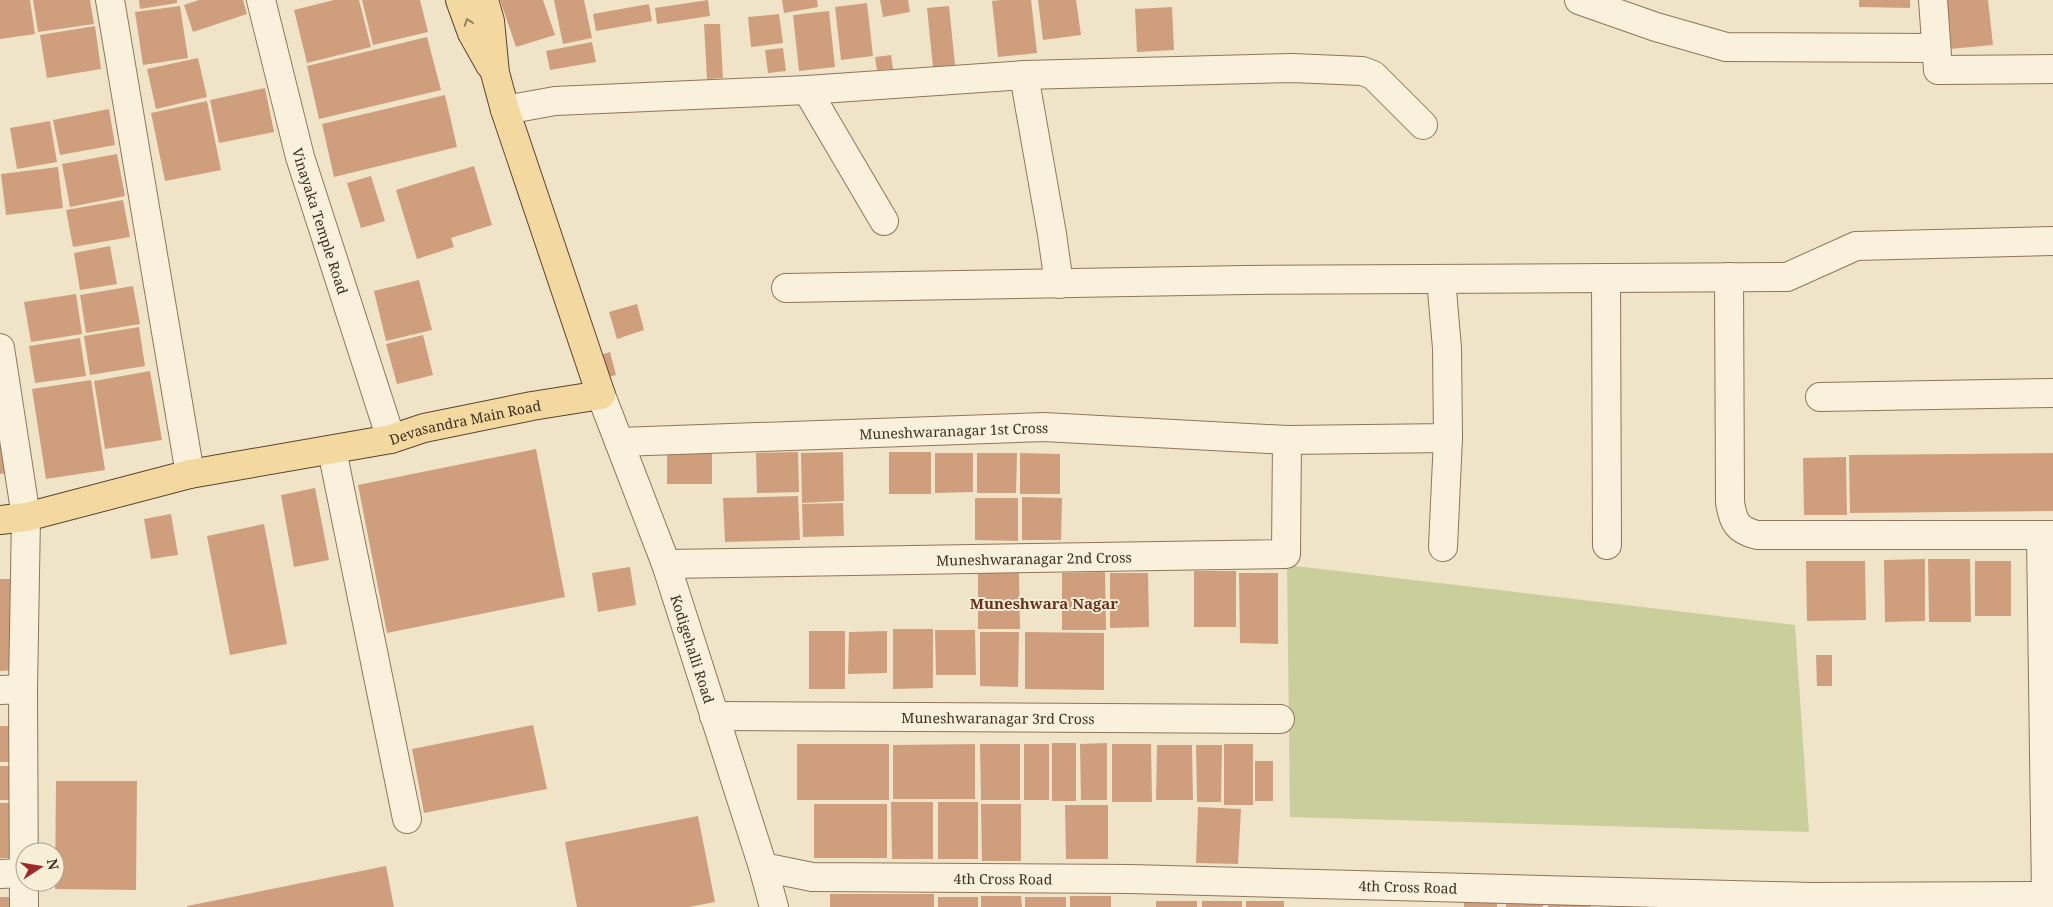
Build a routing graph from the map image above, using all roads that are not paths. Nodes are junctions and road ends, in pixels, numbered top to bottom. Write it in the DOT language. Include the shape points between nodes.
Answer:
graph roads {
  1 [pos="110,0"];
  2 [pos="261,0"];
  3 [pos="460,0"];
  4 [pos="484,0"];
  5 [pos="1579,0"];
  6 [pos="1933,0"];
  7 [pos="1935,48"];
  8 [pos="2053,69"];
  9 [pos="495,73"];
  10 [pos="1024,75"];
  11 [pos="807,90"];
  12 [pos="506,110"];
  13 [pos="1423,125"];
  14 [pos="884,221"];
  15 [pos="2053,241"];
  16 [pos="1728,277"];
  17 [pos="1606,278"];
  18 [pos="1441,279"];
  19 [pos="1058,284"];
  20 [pos="786,288"];
  21 [pos="0,348"];
  22 [pos="2053,393"];
  23 [pos="595,396"];
  24 [pos="1820,397"];
  25 [pos="1448,438"];
  26 [pos="390,440"];
  27 [pos="1288,440"];
  28 [pos="619,442"];
  29 [pos="332,450"];
  30 [pos="190,474"];
  31 [pos="13,519"];
  32 [pos="2047,536"];
  33 [pos="1607,545"];
  34 [pos="1443,547"];
  35 [pos="666,564"];
  36 [pos="12,690"];
  37 [pos="714,716"];
  38 [pos="1280,719"];
  39 [pos="407,819"];
  40 [pos="763,867"];
  41 [pos="12,874"];
  42 [pos="2049,896"];
  43 [pos="1811,902"];
  44 [pos="24,907"];
  45 [pos="774,907"];
  1 -- 30 [label="street"];
  2 -- 26 [label="street, Vinayaka Temple Road" via="300,157"];
  9 -- 3 [label="main road, one-way" via="472,33"];
  4 -- 9 [label="main road" via="490,21"];
  5 -- 7 [label="street" via="1726,47"];
  6 -- 7 [label="street"];
  7 -- 8 [label="street" via="1938,70"];
  9 -- 12 [label="main road"];
  10 -- 11 [label="street"];
  10 -- 13 [label="street" via="1292,68 1362,71 1373,75"];
  10 -- 19 [label="street"];
  11 -- 12 [label="street" via="555,102"];
  11 -- 14 [label="street"];
  12 -- 23 [label="main road"];
  15 -- 16 [label="street" via="1856,246 1787,277"];
  16 -- 17 [label="street"];
  16 -- 32 [label="street" via="1730,502 1737,524 1745,532 1757,535"];
  17 -- 18 [label="street"];
  17 -- 33 [label="street"];
  18 -- 19 [label="street"];
  18 -- 25 [label="street" via="1447,348"];
  19 -- 20 [label="street"];
  21 -- 31 [label="street"];
  22 -- 24 [label="street"];
  23 -- 26 [label="main road, Devasandra Main Road" via="424,428"];
  23 -- 28 [label="street, Kodigehalli Road"];
  25 -- 27 [label="street, Muneshwaranagar 1st Cross"];
  25 -- 34 [label="street"];
  26 -- 29 [label="main road, Devasandra Main Road"];
  27 -- 28 [label="street, Muneshwaranagar 1st Cross" via="1044,426"];
  27 -- 35 [label="street, Muneshwaranagar 2nd Cross" via="1286,554"];
  28 -- 35 [label="street, Kodigehalli Road"];
  29 -- 30 [label="main road, Devasandra Main Road"];
  29 -- 39 [label="street"];
  30 -- 31 [label="main road, Devasandra Main Road"];
  31 -- 36 [label="street"];
  32 -- 42 [label="street"];
  35 -- 37 [label="street, Kodigehalli Road"];
  36 -- 41 [label="street"];
  37 -- 38 [label="street, Muneshwaranagar 3rd Cross"];
  37 -- 40 [label="street, Kodigehalli Road"];
  40 -- 43 [label="street, 4th Cross Road" via="812,877 1130,878"];
  40 -- 45 [label="street, Kodigehalli Road"];
  41 -- 44 [label="street"];
  42 -- 43 [label="street, 4th Cross Road"];
}
